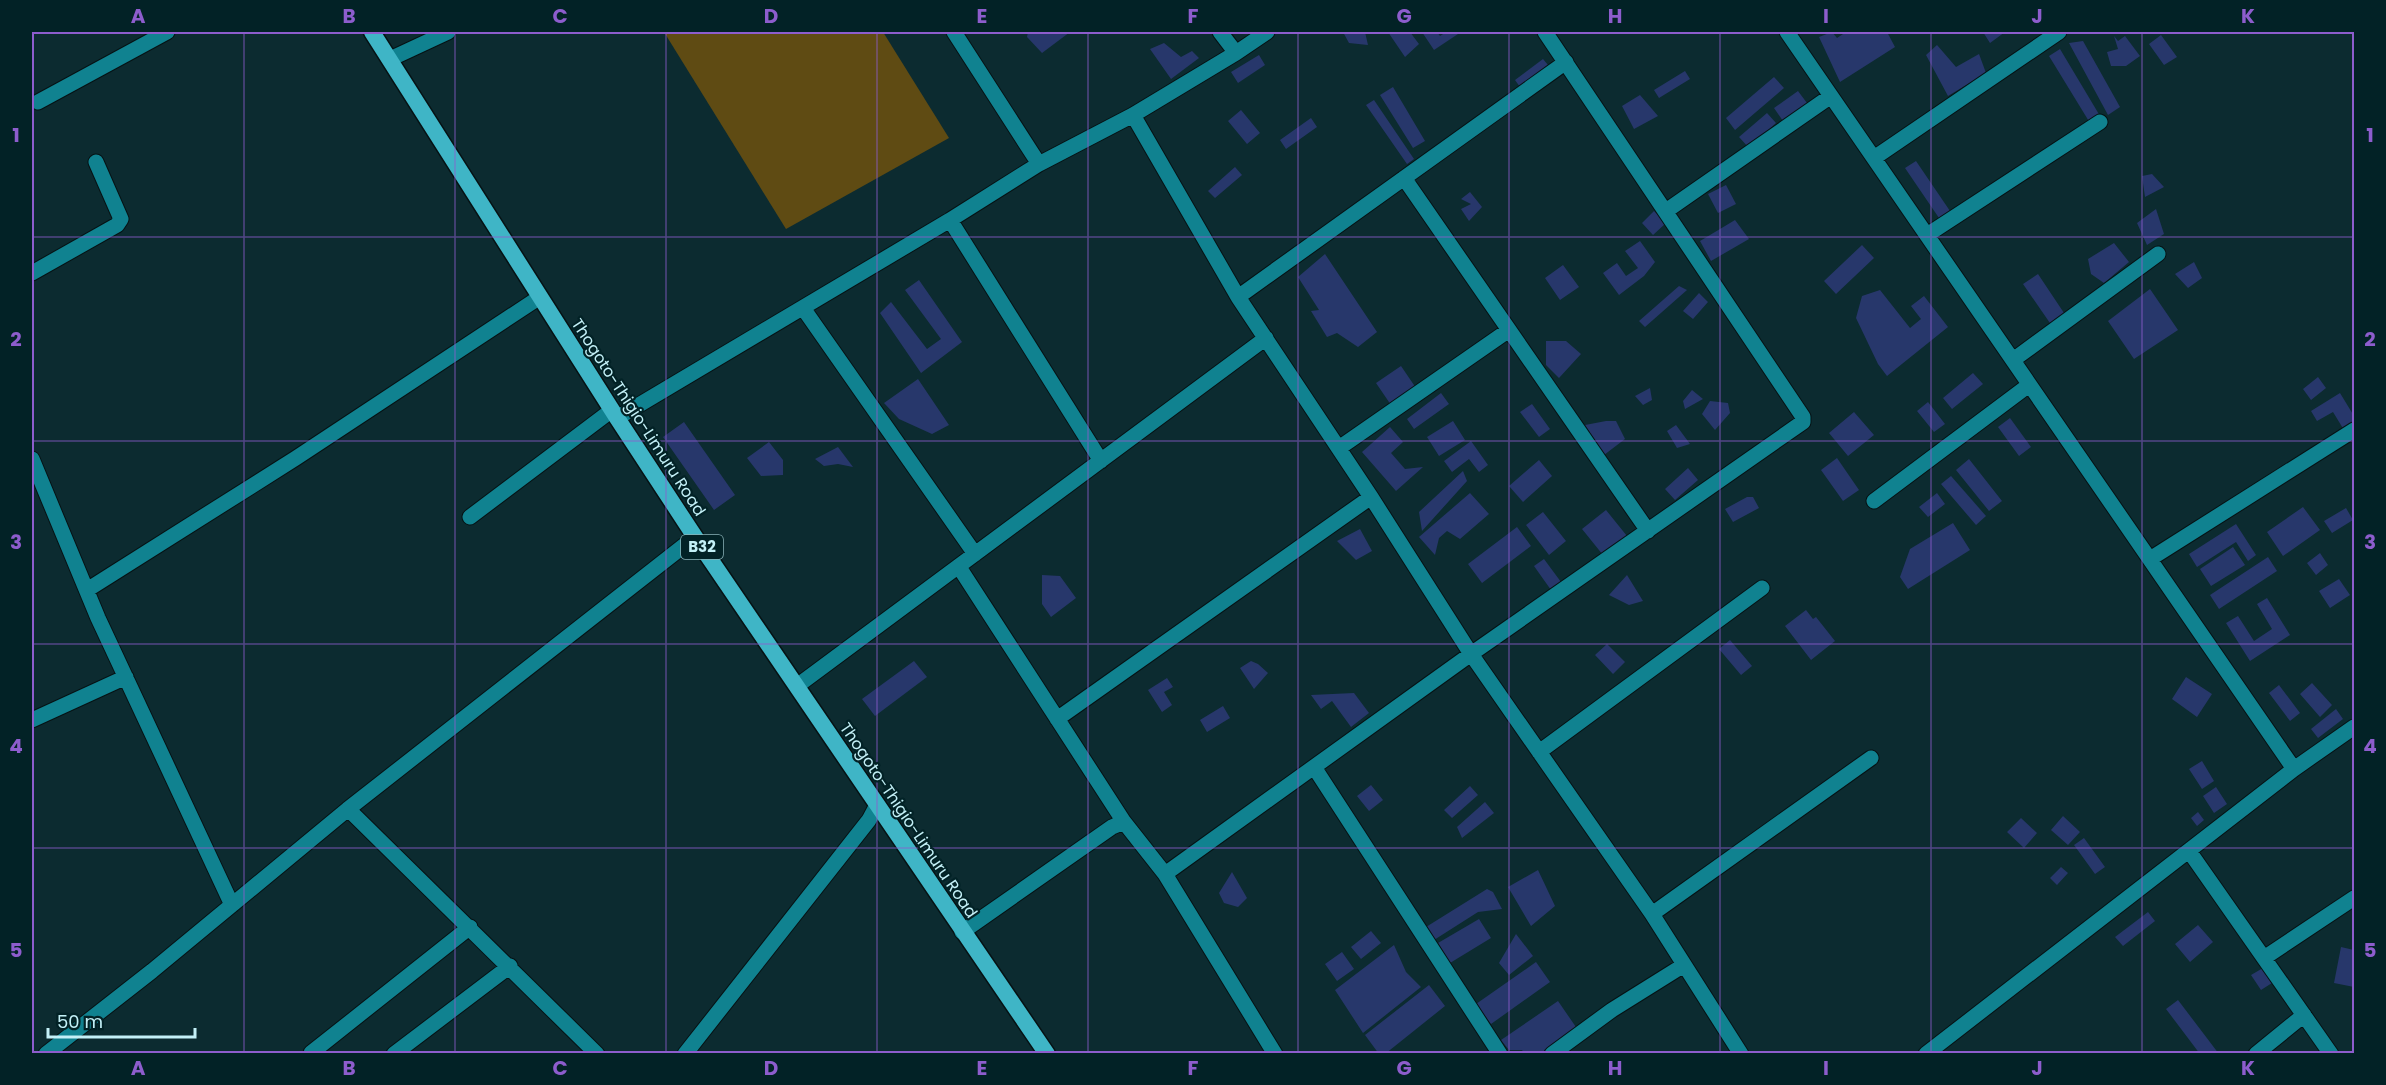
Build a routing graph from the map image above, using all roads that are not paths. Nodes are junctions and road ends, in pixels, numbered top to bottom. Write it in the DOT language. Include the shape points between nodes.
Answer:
graph roads {
  1 [pos="167,32"];
  2 [pos="372,32"];
  3 [pos="448,32"];
  4 [pos="954,32"];
  5 [pos="1220,32"];
  6 [pos="1268,32"];
  7 [pos="1545,32"];
  8 [pos="1787,32"];
  9 [pos="2059,32"];
  10 [pos="2036,38"];
  11 [pos="1236,53"];
  12 [pos="390,59"];
  13 [pos="1566,62"];
  14 [pos="1831,96"];
  15 [pos="38,102"];
  16 [pos="1132,115"];
  17 [pos="2100,122"];
  18 [pos="1874,158"];
  19 [pos="96,162"];
  20 [pos="1039,164"];
  21 [pos="1404,178"];
  22 [pos="1666,211"];
  23 [pos="950,220"];
  24 [pos="1927,235"];
  25 [pos="2158,254"];
  26 [pos="32,273"];
  27 [pos="540,297"];
  28 [pos="1238,297"];
  29 [pos="803,308"];
  30 [pos="1509,330"];
  31 [pos="1266,338"];
  32 [pos="2013,360"];
  33 [pos="2030,385"];
  34 [pos="614,414"];
  35 [pos="2355,430"];
  36 [pos="1339,448"];
  37 [pos="32,459"];
  38 [pos="1101,461"];
  39 [pos="1371,497"];
  40 [pos="1874,501"];
  41 [pos="470,517"];
  42 [pos="1648,531"];
  43 [pos="695,537"];
  44 [pos="975,554"];
  45 [pos="2150,559"];
  46 [pos="959,567"];
  47 [pos="1762,588"];
  48 [pos="87,590"];
  49 [pos="1471,654"];
  50 [pos="126,677"];
  51 [pos="797,686"];
  52 [pos="1058,719"];
  53 [pos="32,720"];
  54 [pos="2355,728"];
  55 [pos="1539,753"];
  56 [pos="1871,758"];
  57 [pos="1314,767"];
  58 [pos="2294,769"];
  59 [pos="877,805"];
  60 [pos="348,809"];
  61 [pos="1124,822"];
  62 [pos="2189,851"];
  63 [pos="1165,874"];
  64 [pos="2355,898"];
  65 [pos="232,905"];
  66 [pos="1652,914"];
  67 [pos="470,927"];
  68 [pos="962,932"];
  69 [pos="2264,958"];
  70 [pos="1684,965"];
  71 [pos="510,966"];
  72 [pos="2304,1015"];
  73 [pos="46,1053"];
  74 [pos="311,1053"];
  75 [pos="394,1053"];
  76 [pos="597,1053"];
  77 [pos="685,1053"];
  78 [pos="1047,1053"];
  79 [pos="1275,1053"];
  80 [pos="1500,1053"];
  81 [pos="1552,1053"];
  82 [pos="1741,1053"];
  83 [pos="1926,1053"];
  84 [pos="2256,1053"];
  85 [pos="2331,1053"];
  1 -- 15 [label="street"];
  2 -- 12 [label="highway, Thogoto-Thigio-Limuru Road / B32"];
  3 -- 12 [label="street"];
  4 -- 20 [label="street"];
  5 -- 11 [label="street"];
  6 -- 11 [label="street"];
  7 -- 13 [label="street"];
  8 -- 14 [label="street"];
  9 -- 10 [label="street"];
  10 -- 18 [label="street"];
  11 -- 16 [label="street"];
  12 -- 27 [label="highway, Thogoto-Thigio-Limuru Road / B32"];
  13 -- 21 [label="street"];
  13 -- 22 [label="street"];
  14 -- 18 [label="street"];
  14 -- 22 [label="street"];
  16 -- 20 [label="street"];
  16 -- 28 [label="street"];
  17 -- 24 [label="street"];
  18 -- 24 [label="street"];
  19 -- 26 [label="street" via="121,219 112,230"];
  20 -- 23 [label="street"];
  21 -- 28 [label="street"];
  21 -- 30 [label="street"];
  22 -- 42 [label="street" via="1803,422"];
  23 -- 29 [label="street"];
  23 -- 38 [label="street"];
  24 -- 32 [label="street"];
  25 -- 32 [label="street"];
  27 -- 34 [label="highway, Thogoto-Thigio-Limuru Road / B32"];
  27 -- 48 [label="street"];
  28 -- 31 [label="street"];
  29 -- 34 [label="street"];
  29 -- 44 [label="street"];
  30 -- 36 [label="street"];
  30 -- 42 [label="street"];
  31 -- 36 [label="street"];
  31 -- 38 [label="street"];
  32 -- 33 [label="street"];
  33 -- 40 [label="street"];
  33 -- 45 [label="street"];
  34 -- 41 [label="street"];
  34 -- 43 [label="highway, Thogoto-Thigio-Limuru Road / B32"];
  35 -- 45 [label="street"];
  36 -- 39 [label="street"];
  37 -- 48 [label="street"];
  38 -- 44 [label="street"];
  39 -- 49 [label="street"];
  39 -- 52 [label="street"];
  42 -- 49 [label="street"];
  43 -- 51 [label="highway, Thogoto-Thigio-Limuru Road / B32"];
  43 -- 60 [label="street"];
  44 -- 46 [label="street"];
  45 -- 58 [label="street"];
  46 -- 51 [label="street"];
  46 -- 52 [label="street"];
  47 -- 55 [label="street"];
  48 -- 50 [label="street"];
  49 -- 55 [label="street"];
  49 -- 57 [label="street"];
  50 -- 53 [label="street"];
  50 -- 65 [label="street"];
  51 -- 59 [label="highway, Thogoto-Thigio-Limuru Road / B32"];
  52 -- 61 [label="street"];
  54 -- 58 [label="street"];
  55 -- 66 [label="street"];
  56 -- 66 [label="street"];
  57 -- 63 [label="street"];
  57 -- 80 [label="street"];
  58 -- 62 [label="street"];
  59 -- 68 [label="highway, Thogoto-Thigio-Limuru Road / B32"];
  59 -- 77 [label="street"];
  60 -- 65 [label="street"];
  60 -- 67 [label="street"];
  61 -- 63 [label="street"];
  61 -- 68 [label="street"];
  62 -- 69 [label="street"];
  62 -- 83 [label="street"];
  63 -- 79 [label="street"];
  64 -- 69 [label="street"];
  65 -- 73 [label="street"];
  66 -- 70 [label="street"];
  67 -- 71 [label="street"];
  67 -- 74 [label="street"];
  68 -- 78 [label="highway, Thogoto-Thigio-Limuru Road / B32"];
  69 -- 72 [label="street"];
  70 -- 81 [label="street"];
  70 -- 82 [label="street"];
  71 -- 75 [label="street"];
  71 -- 76 [label="street"];
  72 -- 84 [label="street"];
  72 -- 85 [label="street"];
}
